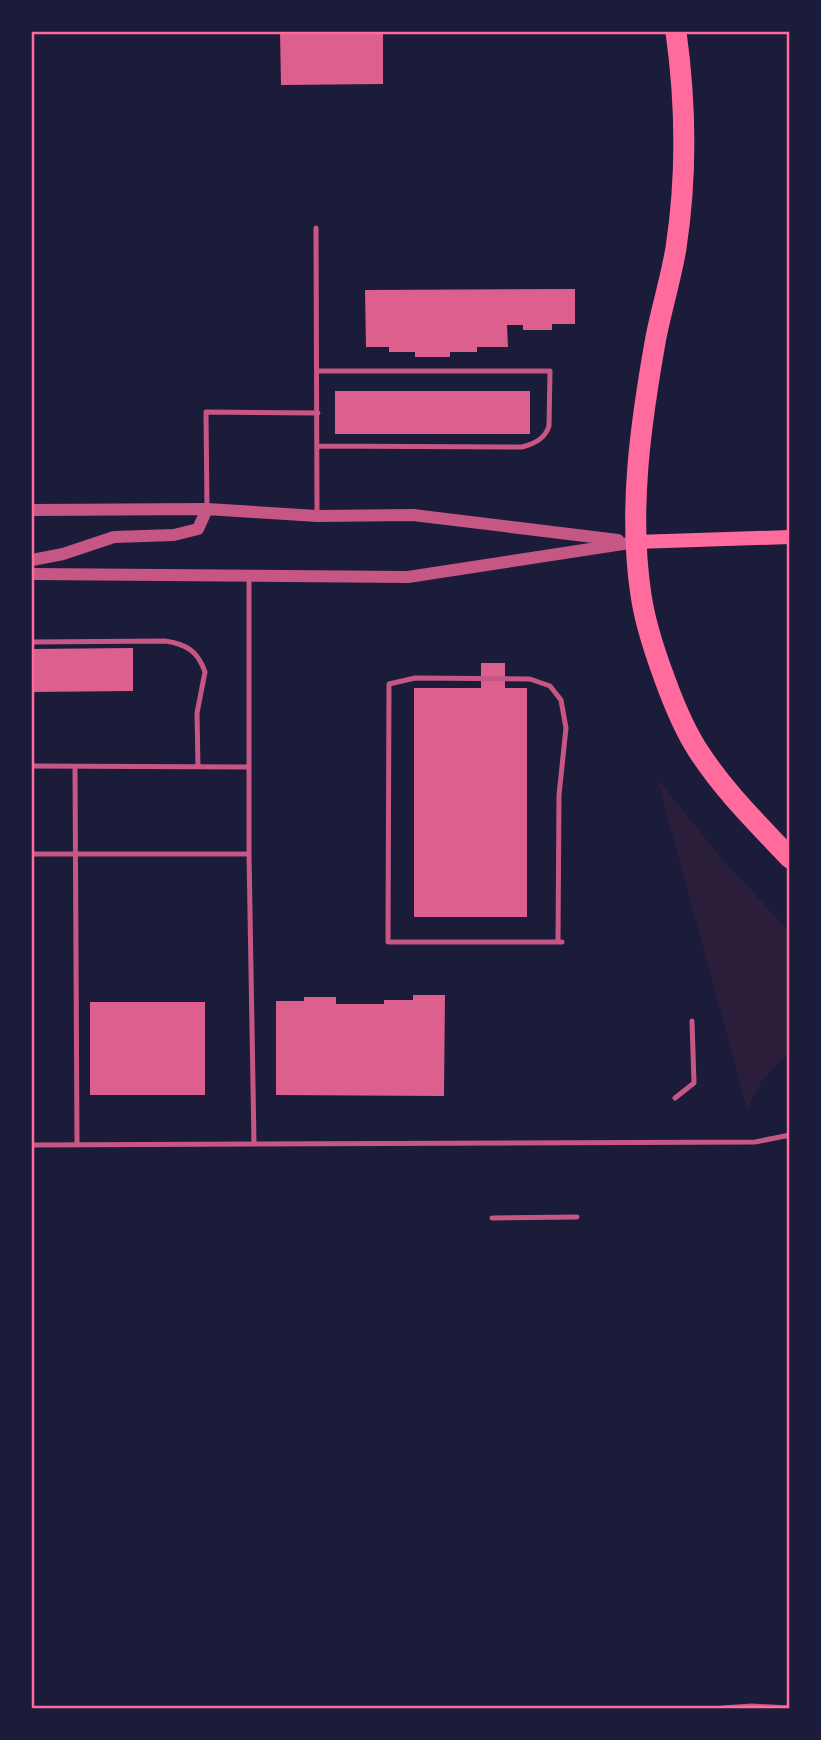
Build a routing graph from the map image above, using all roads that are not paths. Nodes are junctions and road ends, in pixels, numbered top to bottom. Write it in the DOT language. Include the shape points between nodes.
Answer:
graph roads {
  1 [pos="676,32"];
  2 [pos="316,228"];
  3 [pos="317,371"];
  4 [pos="318,413"];
  5 [pos="318,446"];
  6 [pos="207,509"];
  7 [pos="32,510"];
  8 [pos="317,516"];
  9 [pos="789,537"];
  10 [pos="636,542"];
  11 [pos="32,560"];
  12 [pos="32,575"];
  13 [pos="249,577"];
  14 [pos="32,642"];
  15 [pos="32,766"];
  16 [pos="75,767"];
  17 [pos="198,767"];
  18 [pos="249,767"];
  19 [pos="32,854"];
  20 [pos="76,854"];
  21 [pos="249,854"];
  22 [pos="789,858"];
  23 [pos="560,942"];
  24 [pos="692,1021"];
  25 [pos="675,1098"];
  26 [pos="789,1135"];
  27 [pos="254,1143"];
  28 [pos="77,1144"];
  29 [pos="32,1145"];
  30 [pos="577,1217"];
  31 [pos="492,1218"];
  32 [pos="789,1707"];
  33 [pos="722,1709"];
  1 -- 10 [label="highway" via="685,124 683,184 641,429"];
  2 -- 3 [label="lane"];
  3 -- 4 [label="lane"];
  3 -- 5 [label="lane" via="550,371 549,426 533,444"];
  4 -- 5 [label="lane"];
  4 -- 6 [label="lane" via="206,412"];
  5 -- 8 [label="lane"];
  6 -- 7 [label="street"];
  6 -- 8 [label="street"];
  6 -- 11 [label="street" via="198,529 174,535 114,537"];
  8 -- 10 [label="street" via="413,515"];
  9 -- 10 [label="main road"];
  10 -- 13 [label="street" via="408,577"];
  10 -- 22 [label="highway" via="641,597 652,645 674,704 721,785"];
  12 -- 13 [label="street"];
  13 -- 18 [label="lane"];
  14 -- 17 [label="lane" via="165,641 192,650 205,672 197,713"];
  15 -- 16 [label="lane"];
  16 -- 17 [label="lane"];
  16 -- 20 [label="lane"];
  17 -- 18 [label="lane"];
  18 -- 21 [label="lane"];
  19 -- 20 [label="lane"];
  20 -- 21 [label="lane"];
  20 -- 28 [label="lane"];
  21 -- 27 [label="lane"];
  23 -- 23 [label="lane" via="388,942 389,684 415,678 530,679 550,686 561,700 566,729 559,795"];
  24 -- 25 [label="lane" via="694,1083"];
  26 -- 27 [label="lane" via="755,1142"];
  27 -- 28 [label="lane"];
  28 -- 29 [label="lane"];
  30 -- 31 [label="lane"];
  32 -- 33 [label="lane"];
}
